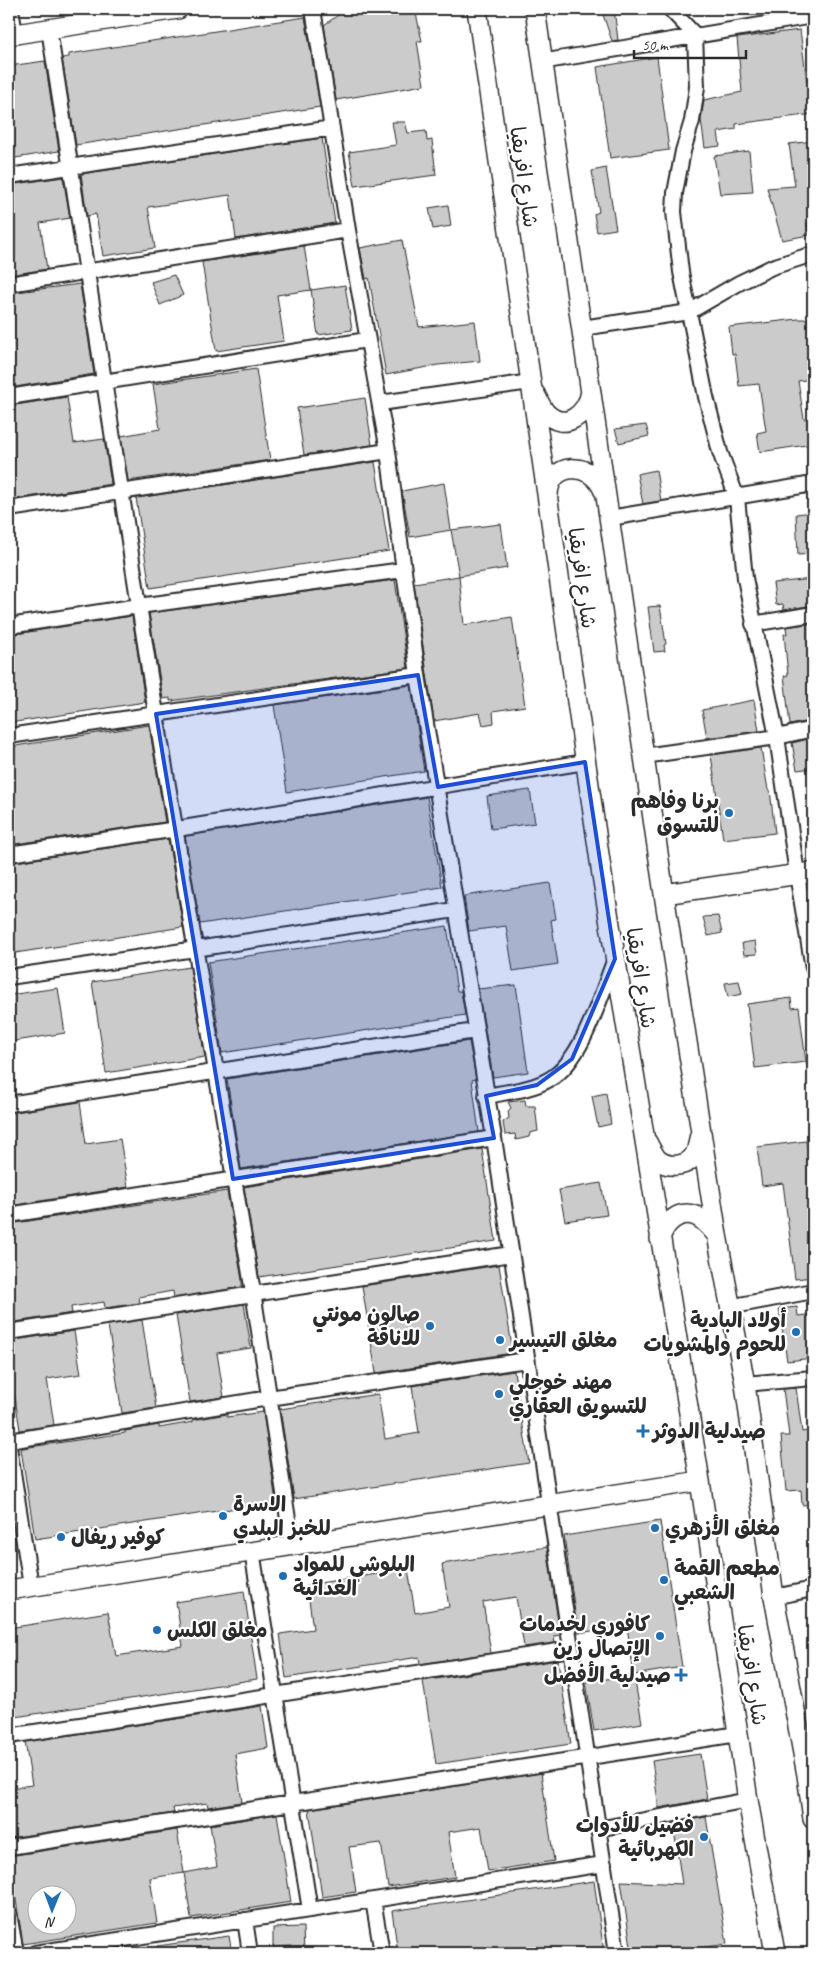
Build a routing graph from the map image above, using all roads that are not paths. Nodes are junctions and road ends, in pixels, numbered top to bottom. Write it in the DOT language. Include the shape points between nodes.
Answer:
graph roads {
  1 [pos="11,9"];
  2 [pos="178,9"];
  3 [pos="313,9"];
  4 [pos="477,9"];
  5 [pos="535,9"];
  6 [pos="670,9"];
  7 [pos="813,16"];
  8 [pos="48,29"];
  9 [pos="12,35"];
  10 [pos="695,35"];
  11 [pos="542,62"];
  12 [pos="332,128"];
  13 [pos="70,167"];
  14 [pos="9,176"];
  15 [pos="348,230"];
  16 [pos="813,254"];
  17 [pos="87,272"];
  18 [pos="9,284"];
  19 [pos="689,312"];
  20 [pos="582,328"];
  21 [pos="368,340"];
  22 [pos="104,382"];
  23 [pos="590,382"];
  24 [pos="532,385"];
  25 [pos="9,397"];
  26 [pos="380,403"];
  27 [pos="388,451"];
  28 [pos="813,484"];
  29 [pos="121,492"];
  30 [pos="737,498"];
  31 [pos="607,499"];
  32 [pos="548,501"];
  33 [pos="9,508"];
  34 [pos="610,518"];
  35 [pos="403,570"];
  36 [pos="139,606"];
  37 [pos="813,614"];
  38 [pos="753,624"];
  39 [pos="9,626"];
  40 [pos="418,675"];
  41 [pos="156,714"];
  42 [pos="813,729"];
  43 [pos="9,736"];
  44 [pos="777,737"];
  45 [pos="644,756"];
  46 [pos="585,762"];
  47 [pos="438,787"];
  48 [pos="177,829"];
  49 [pos="9,854"];
  50 [pos="805,873"];
  51 [pos="664,894"];
  52 [pos="455,910"];
  53 [pos="197,950"];
  54 [pos="615,959"];
  55 [pos="813,968"];
  56 [pos="9,977"];
  57 [pos="475,1031"];
  58 [pos="215,1070"];
  59 [pos="486,1096"];
  60 [pos="9,1104"];
  61 [pos="701,1129"];
  62 [pos="494,1138"];
  63 [pos="645,1139"];
  64 [pos="233,1179"];
  65 [pos="9,1215"];
  66 [pos="717,1235"];
  67 [pos="660,1239"];
  68 [pos="511,1254"];
  69 [pos="253,1292"];
  70 [pos="813,1292"];
  71 [pos="730,1307"];
  72 [pos="9,1332"];
  73 [pos="527,1360"];
  74 [pos="813,1378"];
  75 [pos="745,1384"];
  76 [pos="269,1398"];
  77 [pos="9,1441"];
  78 [pos="9,1447"];
  79 [pos="700,1481"];
  80 [pos="549,1504"];
  81 [pos="292,1545"];
  82 [pos="252,1551"];
  83 [pos="31,1586"];
  84 [pos="813,1589"];
  85 [pos="9,1590"];
  86 [pos="774,1597"];
  87 [pos="571,1649"];
  88 [pos="276,1694"];
  89 [pos="738,1734"];
  90 [pos="9,1736"];
  91 [pos="587,1757"];
  92 [pos="810,1774"];
  93 [pos="748,1800"];
  94 [pos="294,1803"];
  95 [pos="813,1819"];
  96 [pos="598,1829"];
  97 [pos="9,1847"];
  98 [pos="604,1864"];
  99 [pos="373,1900"];
  100 [pos="310,1910"];
  101 [pos="9,1914"];
  102 [pos="245,1920"];
  103 [pos="16,1953"];
  104 [pos="35,1953"];
  105 [pos="250,1953"];
  106 [pos="382,1953"];
  107 [pos="617,1953"];
  108 [pos="775,1953"];
  1 -- 9 [label="street"];
  2 -- 8 [label="street"];
  3 -- 12 [label="street"];
  4 -- 24 [label="street, شارع افريقيا"];
  5 -- 11 [label="street, شارع افريقيا"];
  6 -- 10 [label="street"];
  7 -- 10 [label="street"];
  8 -- 9 [label="street"];
  8 -- 13 [label="street"];
  10 -- 11 [label="street"];
  10 -- 19 [label="street" via="697,87 674,212 680,272"];
  11 -- 20 [label="street, شارع افريقيا"];
  12 -- 13 [label="street"];
  12 -- 15 [label="street"];
  13 -- 14 [label="street"];
  13 -- 17 [label="street"];
  15 -- 17 [label="street"];
  15 -- 21 [label="street"];
  16 -- 19 [label="street" via="772,267"];
  17 -- 18 [label="street"];
  17 -- 22 [label="street"];
  19 -- 20 [label="street"];
  19 -- 30 [label="street" via="720,452"];
  20 -- 23 [label="street, شارع افريقيا"];
  21 -- 22 [label="street"];
  21 -- 26 [label="street"];
  22 -- 25 [label="street"];
  22 -- 29 [label="street"];
  23 -- 24 [label="street" via="587,407 575,418 567,420 559,420 545,412"];
  23 -- 31 [label="street, شارع افريقيا"];
  24 -- 26 [label="street"];
  24 -- 32 [label="street, شارع افريقيا"];
  26 -- 27 [label="street"];
  27 -- 29 [label="street"];
  27 -- 35 [label="street"];
  28 -- 30 [label="street"];
  29 -- 33 [label="street"];
  29 -- 36 [label="street"];
  30 -- 34 [label="street"];
  30 -- 38 [label="street"];
  31 -- 32 [label="street" via="596,476 572,469 563,472 551,484"];
  31 -- 34 [label="street, شارع افريقيا"];
  32 -- 46 [label="street, شارع افريقيا"];
  34 -- 45 [label="street, شارع افريقيا"];
  35 -- 36 [label="street"];
  35 -- 40 [label="street"];
  36 -- 39 [label="street"];
  36 -- 41 [label="street"];
  37 -- 38 [label="street"];
  38 -- 44 [label="street"];
  40 -- 41 [label="street"];
  40 -- 47 [label="street"];
  41 -- 43 [label="street"];
  41 -- 48 [label="street"];
  42 -- 44 [label="street"];
  44 -- 45 [label="street"];
  44 -- 50 [label="street"];
  45 -- 51 [label="street, شارع افريقيا"];
  46 -- 47 [label="street"];
  46 -- 54 [label="street, شارع افريقيا"];
  47 -- 48 [label="street"];
  47 -- 52 [label="street"];
  48 -- 49 [label="street"];
  48 -- 53 [label="street"];
  50 -- 51 [label="street"];
  50 -- 55 [label="street"];
  51 -- 61 [label="street, شارع افريقيا"];
  52 -- 53 [label="street"];
  52 -- 57 [label="street"];
  53 -- 56 [label="street"];
  53 -- 58 [label="street"];
  54 -- 59 [label="street" via="582,1040 562,1070 537,1085"];
  54 -- 63 [label="street, شارع افريقيا"];
  57 -- 58 [label="street"];
  57 -- 59 [label="street"];
  58 -- 60 [label="street"];
  58 -- 64 [label="street"];
  59 -- 62 [label="street"];
  61 -- 63 [label="street" via="696,1153 684,1164 664,1163"];
  61 -- 66 [label="street, شارع افريقيا"];
  62 -- 64 [label="street"];
  62 -- 68 [label="street"];
  63 -- 67 [label="street, شارع افريقيا"];
  64 -- 65 [label="street"];
  64 -- 69 [label="street"];
  66 -- 67 [label="street" via="701,1219 684,1215 669,1222"];
  66 -- 71 [label="street, شارع افريقيا"];
  67 -- 79 [label="street, شارع افريقيا"];
  68 -- 69 [label="street"];
  68 -- 73 [label="street"];
  69 -- 72 [label="street"];
  69 -- 76 [label="street"];
  70 -- 71 [label="street"];
  71 -- 75 [label="street, شارع افريقيا"];
  73 -- 76 [label="street"];
  73 -- 80 [label="street"];
  74 -- 75 [label="street"];
  75 -- 86 [label="street, شارع افريقيا"];
  76 -- 77 [label="street"];
  76 -- 81 [label="street"];
  78 -- 83 [label="street"];
  79 -- 80 [label="street"];
  79 -- 89 [label="street, شارع افريقيا"];
  80 -- 81 [label="street"];
  80 -- 87 [label="street"];
  81 -- 82 [label="street"];
  82 -- 83 [label="street"];
  82 -- 88 [label="street"];
  83 -- 85 [label="street"];
  84 -- 86 [label="street"];
  86 -- 92 [label="street, شارع افريقيا"];
  87 -- 88 [label="street"];
  87 -- 91 [label="street"];
  88 -- 90 [label="street"];
  88 -- 94 [label="street"];
  89 -- 91 [label="street"];
  89 -- 93 [label="street, شارع افريقيا"];
  91 -- 94 [label="street"];
  91 -- 96 [label="street"];
  92 -- 95 [label="street, شارع افريقيا"];
  93 -- 96 [label="street"];
  93 -- 108 [label="street, شارع افريقيا"];
  94 -- 97 [label="street"];
  94 -- 100 [label="street"];
  96 -- 98 [label="street"];
  98 -- 99 [label="street"];
  98 -- 107 [label="street"];
  99 -- 100 [label="street"];
  99 -- 106 [label="street"];
  100 -- 102 [label="street"];
  101 -- 103 [label="street"];
  102 -- 104 [label="street"];
  102 -- 105 [label="street"];
}
